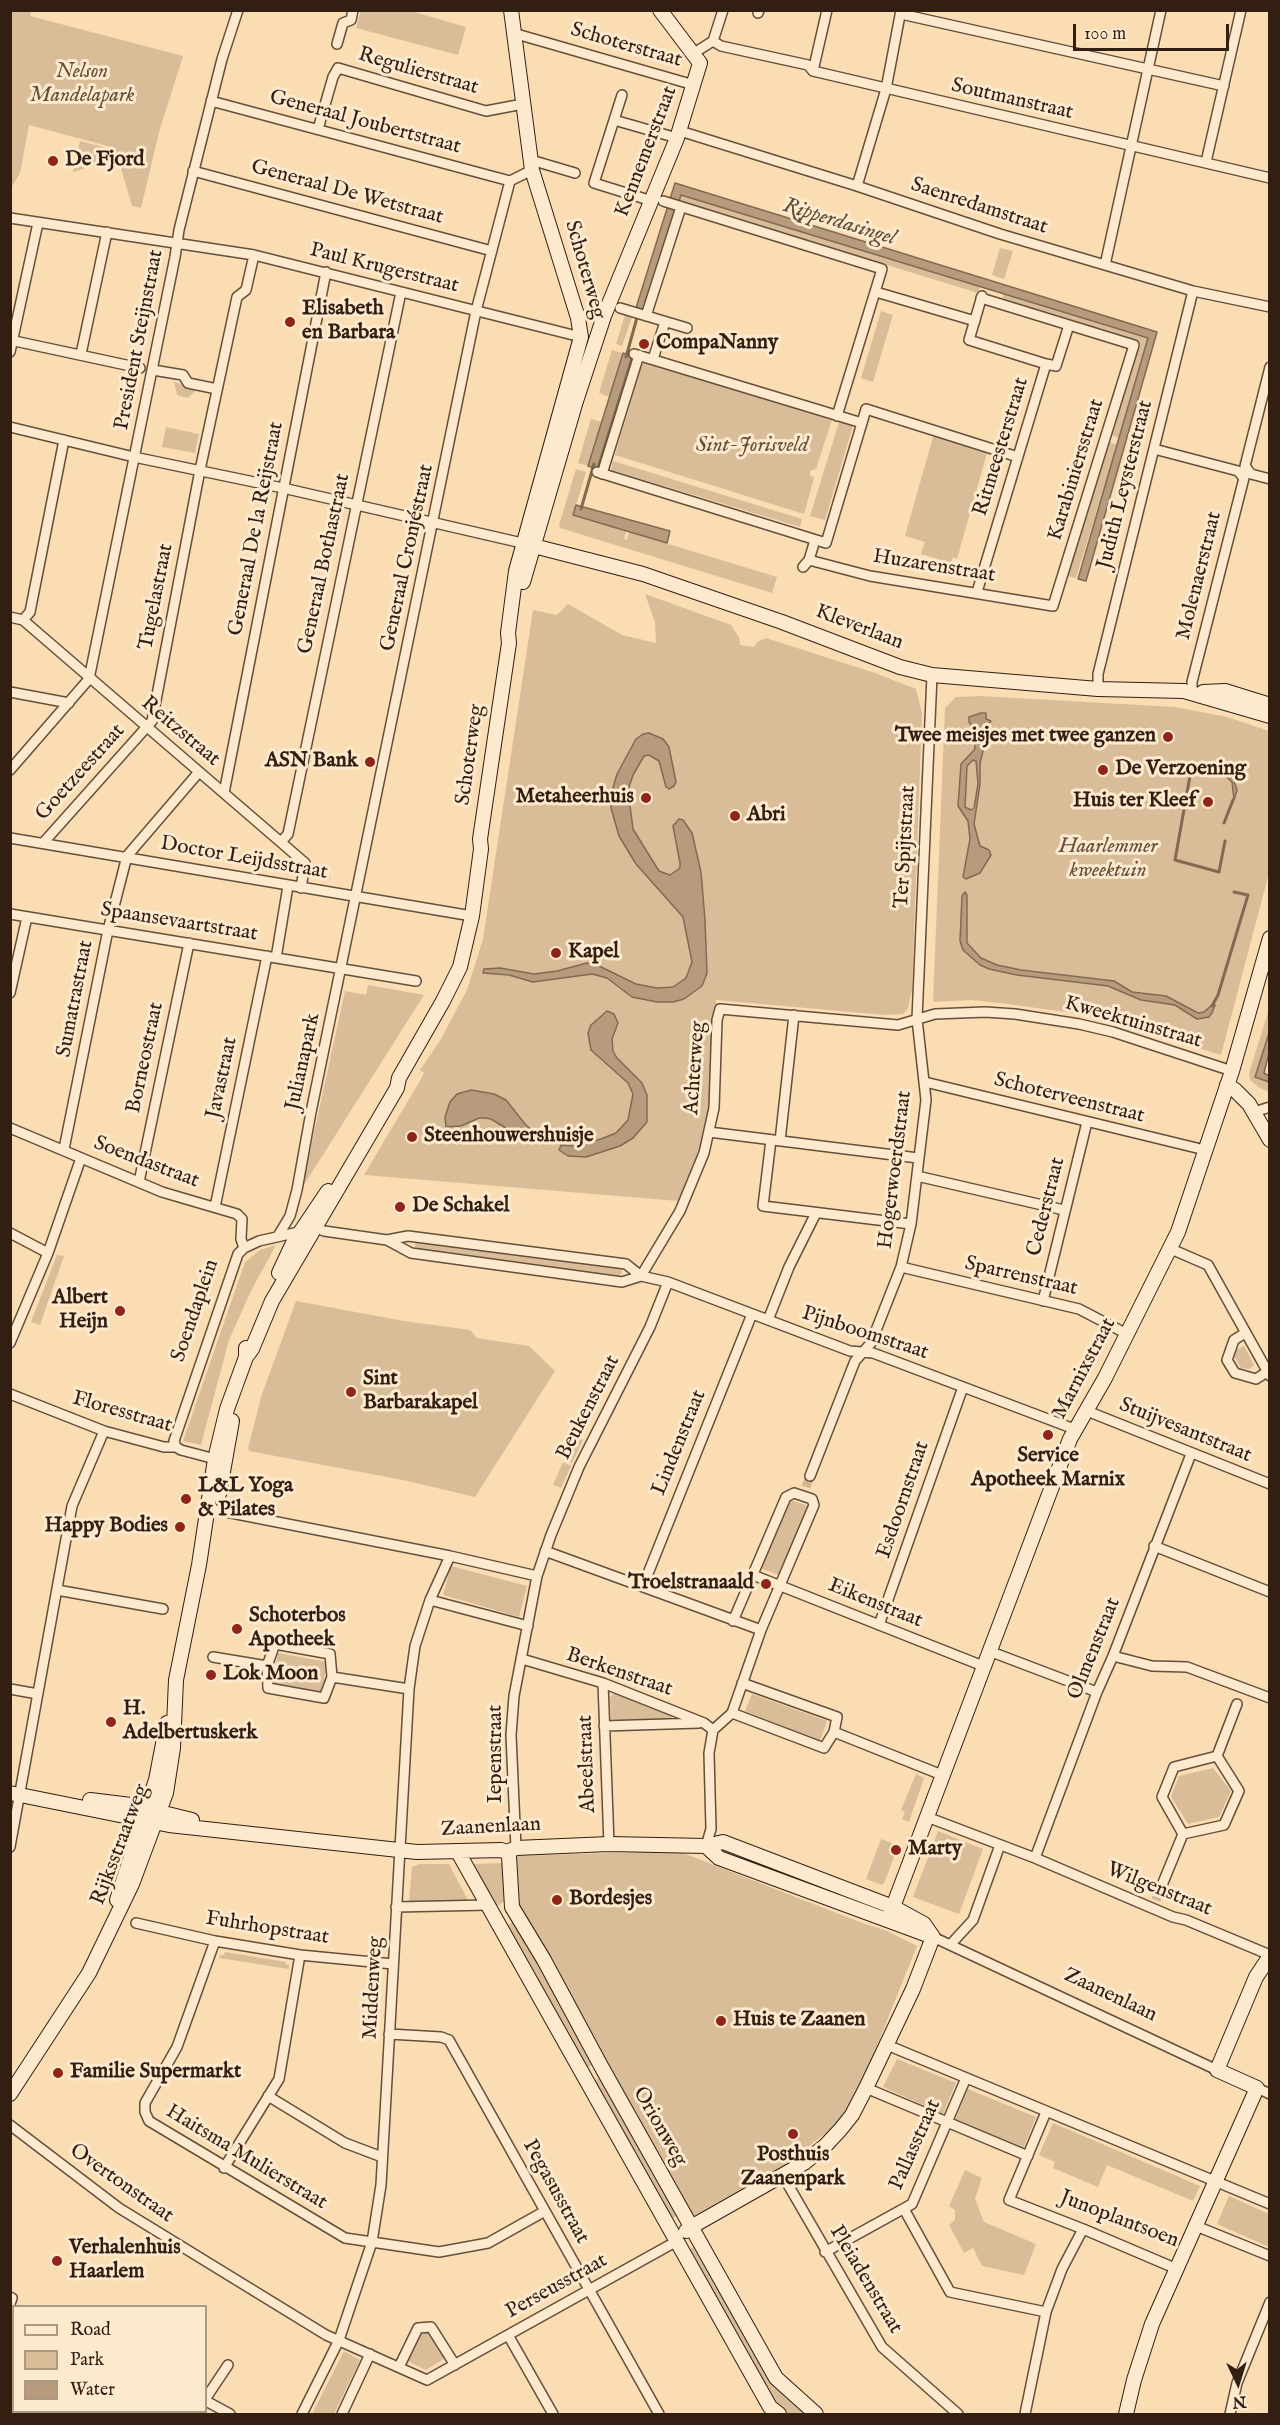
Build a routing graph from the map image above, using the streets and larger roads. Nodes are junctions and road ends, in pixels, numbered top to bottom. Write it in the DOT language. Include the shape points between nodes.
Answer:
graph roads {
  1 [pos="238,10"];
  2 [pos="353,10"];
  3 [pos="511,10"];
  4 [pos="660,10"];
  5 [pos="723,10"];
  6 [pos="827,10"];
  7 [pos="1161,10"];
  8 [pos="1241,10"];
  9 [pos="901,12"];
  10 [pos="513,33"];
  11 [pos="713,41"];
  12 [pos="337,44"];
  13 [pos="694,53"];
  14 [pos="1148,69"];
  15 [pos="813,71"];
  16 [pos="694,85"];
  17 [pos="1224,86"];
  18 [pos="886,89"];
  19 [pos="622,95"];
  20 [pos="211,100"];
  21 [pos="523,104"];
  22 [pos="614,120"];
  23 [pos="318,129"];
  24 [pos="679,134"];
  25 [pos="1131,145"];
  26 [pos="1206,162"];
  27 [pos="532,165"];
  28 [pos="193,171"];
  29 [pos="574,173"];
  30 [pos="1269,178"];
  31 [pos="510,181"];
  32 [pos="857,186"];
  33 [pos="661,202"];
  34 [pos="681,207"];
  35 [pos="10,218"];
  36 [pos="38,224"];
  37 [pos="108,232"];
  38 [pos="177,243"];
  39 [pos="492,251"];
  40 [pos="254,255"];
  41 [pos="1105,265"];
  42 [pos="327,272"];
  43 [pos="1193,291"];
  44 [pos="401,292"];
  45 [pos="876,292"];
  46 [pos="1269,307"];
  47 [pos="620,308"];
  48 [pos="476,311"];
  49 [pos="604,316"];
  50 [pos="646,316"];
  51 [pos="578,318"];
  52 [pos="975,321"];
  53 [pos="665,322"];
  54 [pos="1069,325"];
  55 [pos="687,328"];
  56 [pos="581,337"];
  57 [pos="12,340"];
  58 [pos="10,352"];
  59 [pos="81,354"];
  60 [pos="653,359"];
  61 [pos="1047,364"];
  62 [pos="1269,367"];
  63 [pos="140,368"];
  64 [pos="153,370"];
  65 [pos="217,389"];
  66 [pos="576,401"];
  67 [pos="837,416"];
  68 [pos="862,423"];
  69 [pos="10,427"];
  70 [pos="64,440"];
  71 [pos="1154,449"];
  72 [pos="134,457"];
  73 [pos="1018,457"];
  74 [pos="200,470"];
  75 [pos="1244,473"];
  76 [pos="1269,479"];
  77 [pos="283,488"];
  78 [pos="355,505"];
  79 [pos="434,524"];
  80 [pos="815,540"];
  81 [pos="528,544"];
  82 [pos="977,592"];
  83 [pos="1053,606"];
  84 [pos="10,617"];
  85 [pos="23,620"];
  86 [pos="932,675"];
  87 [pos="89,679"];
  88 [pos="1098,689"];
  89 [pos="10,692"];
  90 [pos="1192,693"];
  91 [pos="69,703"];
  92 [pos="1269,705"];
  93 [pos="1269,716"];
  94 [pos="146,728"];
  95 [pos="11,769"];
  96 [pos="199,772"];
  97 [pos="224,793"];
  98 [pos="10,838"];
  99 [pos="44,842"];
  100 [pos="281,842"];
  101 [pos="127,856"];
  102 [pos="288,886"];
  103 [pos="301,888"];
  104 [pos="356,897"];
  105 [pos="10,914"];
  106 [pos="468,916"];
  107 [pos="27,917"];
  108 [pos="108,930"];
  109 [pos="1269,938"];
  110 [pos="189,943"];
  111 [pos="271,957"];
  112 [pos="341,968"];
  113 [pos="417,981"];
  114 [pos="10,993"];
  115 [pos="794,1015"];
  116 [pos="917,1019"];
  117 [pos="1232,1071"];
  118 [pos="925,1082"];
  119 [pos="1227,1085"];
  120 [pos="1269,1107"];
  121 [pos="1254,1112"];
  122 [pos="1087,1122"];
  123 [pos="10,1128"];
  124 [pos="709,1132"];
  125 [pos="776,1140"];
  126 [pos="1269,1140"];
  127 [pos="64,1149"];
  128 [pos="1205,1150"];
  129 [pos="81,1158"];
  130 [pos="918,1158"];
  131 [pos="917,1176"];
  132 [pos="139,1182"];
  133 [pos="215,1207"];
  134 [pos="1064,1210"];
  135 [pos="816,1213"];
  136 [pos="313,1223"];
  137 [pos="911,1224"];
  138 [pos="301,1231"];
  139 [pos="10,1233"];
  140 [pos="278,1236"];
  141 [pos="387,1240"];
  142 [pos="243,1248"];
  143 [pos="1171,1249"];
  144 [pos="48,1253"];
  145 [pos="901,1268"];
  146 [pos="641,1276"];
  147 [pos="668,1282"];
  148 [pos="1043,1301"];
  149 [pos="752,1314"];
  150 [pos="768,1320"];
  151 [pos="1245,1333"];
  152 [pos="1128,1334"];
  153 [pos="10,1343"];
  154 [pos="863,1352"];
  155 [pos="246,1357"];
  156 [pos="1268,1374"];
  157 [pos="963,1387"];
  158 [pos="10,1394"];
  159 [pos="1087,1411"];
  160 [pos="1077,1430"];
  161 [pos="104,1431"];
  162 [pos="176,1447"];
  163 [pos="1191,1454"];
  164 [pos="220,1460"];
  165 [pos="810,1476"];
  166 [pos="1269,1484"];
  167 [pos="211,1509"];
  168 [pos="1154,1546"];
  169 [pos="545,1551"];
  170 [pos="450,1556"];
  171 [pos="753,1575"];
  172 [pos="537,1576"];
  173 [pos="643,1586"];
  174 [pos="781,1586"];
  175 [pos="57,1590"];
  176 [pos="1269,1592"];
  177 [pos="430,1600"];
  178 [pos="163,1609"];
  179 [pos="734,1621"];
  180 [pos="879,1625"];
  181 [pos="528,1626"];
  182 [pos="761,1630"];
  183 [pos="989,1651"];
  184 [pos="1113,1656"];
  185 [pos="213,1657"];
  186 [pos="522,1659"];
  187 [pos="267,1666"];
  188 [pos="983,1666"];
  189 [pos="332,1677"];
  190 [pos="603,1683"];
  191 [pos="742,1683"];
  192 [pos="10,1689"];
  193 [pos="409,1689"];
  194 [pos="1097,1692"];
  195 [pos="38,1694"];
  196 [pos="1240,1695"];
  197 [pos="1269,1698"];
  198 [pos="732,1713"];
  199 [pos="704,1723"];
  200 [pos="604,1726"];
  201 [pos="713,1730"];
  202 [pos="834,1732"];
  203 [pos="1217,1756"];
  204 [pos="942,1775"];
  205 [pos="16,1790"];
  206 [pos="151,1816"];
  207 [pos="927,1816"];
  208 [pos="1183,1834"];
  209 [pos="609,1844"];
  210 [pos="1000,1845"];
  211 [pos="705,1846"];
  212 [pos="10,1847"];
  213 [pos="400,1850"];
  214 [pos="512,1850"];
  215 [pos="458,1852"];
  216 [pos="1035,1858"];
  217 [pos="1156,1900"];
  218 [pos="396,1907"];
  219 [pos="512,1907"];
  220 [pos="893,1907"];
  221 [pos="489,1908"];
  222 [pos="888,1920"];
  223 [pos="136,1923"];
  224 [pos="933,1937"];
  225 [pos="215,1941"];
  226 [pos="951,1944"];
  227 [pos="300,1955"];
  228 [pos="1269,1955"];
  229 [pos="393,1964"];
  230 [pos="389,2034"];
  231 [pos="887,2045"];
  232 [pos="601,2066"];
  233 [pos="1217,2070"];
  234 [pos="584,2076"];
  235 [pos="966,2078"];
  236 [pos="867,2088"];
  237 [pos="1263,2091"];
  238 [pos="10,2094"];
  239 [pos="268,2096"];
  240 [pos="1046,2112"];
  241 [pos="947,2122"];
  242 [pos="10,2125"];
  243 [pos="1028,2156"];
  244 [pos="382,2157"];
  245 [pos="224,2168"];
  246 [pos="783,2176"];
  247 [pos="1215,2180"];
  248 [pos="1269,2204"];
  249 [pos="904,2209"];
  250 [pos="545,2211"];
  251 [pos="1196,2226"];
  252 [pos="691,2227"];
  253 [pos="1083,2229"];
  254 [pos="677,2241"];
  255 [pos="372,2242"];
  256 [pos="825,2252"];
  257 [pos="1269,2256"];
  258 [pos="1177,2269"];
  259 [pos="589,2290"];
  260 [pos="10,2297"];
  261 [pos="1269,2302"];
  262 [pos="10,2304"];
  263 [pos="1046,2312"];
  264 [pos="508,2335"];
  265 [pos="339,2340"];
  266 [pos="370,2354"];
  267 [pos="228,2365"];
  268 [pos="455,2365"];
  269 [pos="399,2367"];
  270 [pos="207,2398"];
  271 [pos="207,2401"];
  272 [pos="812,2411"];
  273 [pos="230,2415"];
  274 [pos="302,2415"];
  275 [pos="342,2415"];
  276 [pos="553,2415"];
  277 [pos="658,2415"];
  278 [pos="779,2415"];
  279 [pos="958,2415"];
  280 [pos="1025,2415"];
  281 [pos="1126,2415"];
  282 [pos="1230,2415"];
  1 -- 20 [label="street, President Steijnstraat"];
  2 -- 12 [label="street" via="351,20 343,23"];
  3 -- 10 [label="street, Schoterweg"];
  4 -- 13 [label="street"];
  5 -- 11 [label="street"];
  6 -- 15 [label="street"];
  7 -- 14 [label="street"];
  8 -- 17 [label="street"];
  9 -- 14 [label="street"];
  9 -- 18 [label="street"];
  10 -- 16 [label="street, Schoterstraat"];
  10 -- 21 [label="street, Schoterweg"];
  11 -- 13 [label="street"];
  11 -- 15 [label="street, Soutmanstraat" via="808,64"];
  13 -- 16 [label="street, Kennemerstraat" via="700,63"];
  14 -- 17 [label="street"];
  14 -- 25 [label="street"];
  15 -- 18 [label="street, Soutmanstraat"];
  16 -- 24 [label="street, Kennemerstraat"];
  17 -- 26 [label="street"];
  18 -- 25 [label="street, Soutmanstraat"];
  18 -- 32 [label="street"];
  19 -- 22 [label="street"];
  20 -- 23 [label="street, Generaal Joubertstraat"];
  20 -- 28 [label="street, President Steijnstraat"];
  21 -- 23 [label="street, Regulierstraat" via="486,111 338,68"];
  21 -- 27 [label="street, Schoterweg"];
  22 -- 24 [label="street, Saenredamstraat"];
  22 -- 33 [label="street" via="594,183"];
  23 -- 31 [label="street, Generaal Joubertstraat"];
  24 -- 32 [label="street, Saenredamstraat"];
  24 -- 33 [label="street, Kennemerstraat"];
  25 -- 26 [label="street, Soutmanstraat"];
  25 -- 41 [label="street"];
  26 -- 30 [label="street, Soutmanstraat"];
  27 -- 29 [label="street"];
  27 -- 31 [label="street"];
  27 -- 51 [label="street, Schoterweg"];
  28 -- 38 [label="street, President Steijnstraat"];
  28 -- 39 [label="street, Generaal De Wetstraat"];
  31 -- 39 [label="street, Generaal Cronjéstraat"];
  32 -- 41 [label="street, Saenredamstraat"];
  33 -- 34 [label="street"];
  33 -- 49 [label="street, Kennemerstraat"];
  34 -- 45 [label="street" via="882,269"];
  34 -- 50 [label="street"];
  35 -- 36 [label="street, Paul Krugerstraat"];
  36 -- 37 [label="street, Paul Krugerstraat"];
  36 -- 57 [label="street"];
  37 -- 38 [label="street, Paul Krugerstraat"];
  37 -- 59 [label="street"];
  38 -- 40 [label="street, Paul Krugerstraat"];
  38 -- 64 [label="street, President Steijnstraat"];
  39 -- 48 [label="street, Generaal Cronjéstraat"];
  40 -- 42 [label="street, Paul Krugerstraat"];
  40 -- 65 [label="street" via="246,290 237,297"];
  41 -- 43 [label="street, Saenredamstraat"];
  42 -- 44 [label="street, Paul Krugerstraat"];
  42 -- 77 [label="street, Generaal De la Reijstraat"];
  43 -- 46 [label="street, Saenredamstraat"];
  43 -- 71 [label="street, Judith Leysterstraat"];
  44 -- 48 [label="street, Paul Krugerstraat"];
  44 -- 78 [label="street, Generaal Bothastraat"];
  45 -- 52 [label="street"];
  45 -- 67 [label="street"];
  47 -- 50 [label="street"];
  48 -- 56 [label="street, Paul Krugerstraat"];
  48 -- 79 [label="street, Generaal Cronjéstraat"];
  49 -- 51 [label="street"];
  49 -- 66 [label="street, Schoterweg"];
  50 -- 53 [label="street"];
  51 -- 56 [label="street, Schoterweg"];
  52 -- 54 [label="street" via="982,297"];
  52 -- 61 [label="street" via="969,340"];
  53 -- 55 [label="street"];
  53 -- 60 [label="street"];
  54 -- 61 [label="street, Ritmeesterstraat" via="1056,366"];
  54 -- 83 [label="street, Karabiniersstraat" via="1134,345"];
  56 -- 66 [label="street" via="585,352"];
  56 -- 81 [label="street, Schoterweg"];
  57 -- 58 [label="street"];
  57 -- 59 [label="street"];
  59 -- 63 [label="street"];
  60 -- 67 [label="street"];
  60 -- 80 [label="street" via="637,354 600,473"];
  61 -- 73 [label="street, Ritmeesterstraat"];
  62 -- 75 [label="street, Molenaerstraat"];
  64 -- 65 [label="street" via="183,375 188,383"];
  64 -- 72 [label="street, President Steijnstraat"];
  65 -- 74 [label="street, Tugelastraat"];
  66 -- 81 [label="street, Schoterweg"];
  67 -- 68 [label="street"];
  68 -- 73 [label="street" via="866,409"];
  68 -- 80 [label="street" via="826,543"];
  69 -- 70 [label="street"];
  70 -- 72 [label="street"];
  70 -- 85 [label="street" via="30,612"];
  71 -- 75 [label="street"];
  71 -- 88 [label="street, Judith Leysterstraat" via="1098,674"];
  72 -- 74 [label="street"];
  72 -- 87 [label="street, President Steijnstraat"];
  73 -- 82 [label="street, Ritmeesterstraat"];
  74 -- 77 [label="street"];
  74 -- 94 [label="street, Tugelastraat" via="152,721"];
  75 -- 76 [label="street"];
  75 -- 90 [label="street, Molenaerstraat"];
  77 -- 78 [label="street"];
  77 -- 97 [label="street, Generaal De la Reijstraat"];
  78 -- 79 [label="street"];
  78 -- 100 [label="street, Generaal Bothastraat" via="288,834"];
  79 -- 81 [label="street"];
  79 -- 104 [label="street, Generaal Cronjéstraat"];
  80 -- 82 [label="street, Huzarenstraat" via="806,563"];
  81 -- 86 [label="street, Kleverlaan" via="643,574 900,667"];
  81 -- 106 [label="street, Schoterweg" via="513,591 481,849"];
  82 -- 83 [label="street, Huzarenstraat"];
  84 -- 85 [label="street, Reitzstraat"];
  85 -- 87 [label="street, Reitzstraat"];
  86 -- 88 [label="street, Kleverlaan"];
  86 -- 116 [label="street, Ter Spijtstraat"];
  87 -- 91 [label="street"];
  87 -- 94 [label="street, Reitzstraat"];
  88 -- 90 [label="street, Kleverlaan"];
  89 -- 91 [label="street"];
  90 -- 92 [label="street, Kleverlaan" via="1225,691"];
  90 -- 93 [label="street, Kleverlaan"];
  91 -- 95 [label="street"];
  94 -- 96 [label="street, Reitzstraat"];
  94 -- 99 [label="street, Goetzeestraat"];
  96 -- 97 [label="street, Reitzstraat"];
  96 -- 101 [label="street"];
  97 -- 100 [label="street, Reitzstraat"];
  98 -- 99 [label="street, Doctor Leijdsstraat"];
  99 -- 101 [label="street, Doctor Leijdsstraat"];
  100 -- 103 [label="street, Reitzstraat" via="305,863"];
  101 -- 102 [label="street, Doctor Leijdsstraat"];
  101 -- 108 [label="street, Sumatrastraat"];
  102 -- 103 [label="street, Doctor Leijdsstraat"];
  102 -- 111 [label="street, Javastraat"];
  103 -- 104 [label="street, Doctor Leijdsstraat"];
  104 -- 106 [label="street, Doctor Leijdsstraat"];
  104 -- 112 [label="street, Generaal Cronjéstraat"];
  105 -- 107 [label="street, Spaansevaartstraat"];
  106 -- 136 [label="street, Schoterweg" via="460,967 434,1019 397,1088"];
  107 -- 108 [label="street, Spaansevaartstraat"];
  107 -- 114 [label="street"];
  108 -- 110 [label="street, Spaansevaartstraat"];
  108 -- 127 [label="street, Sumatrastraat"];
  109 -- 117 [label="street, Marnixstraat"];
  110 -- 111 [label="street, Spaansevaartstraat"];
  110 -- 132 [label="street, Borneostraat"];
  111 -- 112 [label="street, Spaansevaartstraat"];
  111 -- 133 [label="street, Javastraat"];
  112 -- 113 [label="street"];
  112 -- 140 [label="street, Julianapark" via="294,1207"];
  115 -- 116 [label="street, Achterweg" via="898,1024"];
  115 -- 124 [label="street, Achterweg" via="718,1010 714,1107"];
  115 -- 125 [label="street"];
  116 -- 117 [label="street, Kweektuinstraat" via="968,1012 1045,1017 1113,1032"];
  116 -- 118 [label="street, Hogerwoerdstraat"];
  117 -- 119 [label="street, Marnixstraat"];
  118 -- 122 [label="street, Schoterveenstraat"];
  118 -- 130 [label="street, Hogerwoerdstraat"];
  119 -- 121 [label="street"];
  119 -- 128 [label="street, Marnixstraat"];
  120 -- 121 [label="street"];
  121 -- 126 [label="street"];
  122 -- 128 [label="street, Schoterveenstraat"];
  122 -- 134 [label="street, Cederstraat"];
  123 -- 127 [label="street, Soendastraat"];
  124 -- 125 [label="street"];
  124 -- 146 [label="street, Achterweg" via="686,1198"];
  125 -- 130 [label="street"];
  125 -- 135 [label="street" via="763,1206"];
  127 -- 129 [label="street, Soendastraat"];
  128 -- 143 [label="street, Marnixstraat"];
  129 -- 132 [label="street, Soendastraat"];
  129 -- 144 [label="street"];
  130 -- 131 [label="street, Hogerwoerdstraat"];
  131 -- 134 [label="street"];
  131 -- 137 [label="street, Hogerwoerdstraat"];
  132 -- 133 [label="street, Soendastraat"];
  133 -- 142 [label="street, Soendastraat" via="242,1217"];
  134 -- 148 [label="street, Cederstraat"];
  135 -- 137 [label="street"];
  135 -- 150 [label="street"];
  136 -- 138 [label="street, Schoterweg"];
  136 -- 141 [label="street, Pijnboomstraat"];
  136 -- 155 [label="street"];
  137 -- 145 [label="street, Hogerwoerdstraat"];
  138 -- 140 [label="street, Soendaplein"];
  138 -- 155 [label="street" via="267,1298 246,1347"];
  139 -- 144 [label="street"];
  140 -- 142 [label="street, Soendaplein"];
  141 -- 146 [label="street, Pijnboomstraat" via="411,1253 622,1282"];
  141 -- 146 [label="street, Pijnboomstraat" via="408,1236 626,1264"];
  142 -- 162 [label="street, Soendaplein" via="174,1441"];
  143 -- 151 [label="street" via="1208,1265"];
  143 -- 152 [label="street, Marnixstraat"];
  144 -- 153 [label="street"];
  145 -- 148 [label="street, Sparrenstraat"];
  145 -- 154 [label="street, Hogerwoerdstraat" via="871,1343"];
  146 -- 147 [label="street, Pijnboomstraat"];
  147 -- 149 [label="street, Pijnboomstraat"];
  147 -- 169 [label="street, Beukenstraat" via="650,1327 579,1467"];
  148 -- 152 [label="street, Sparrenstraat" via="1078,1309"];
  149 -- 150 [label="street, Pijnboomstraat"];
  149 -- 173 [label="street, Lindenstraat"];
  150 -- 154 [label="street, Pijnboomstraat" via="850,1351"];
  151 -- 156 [label="street"];
  151 -- 156 [label="street" via="1234,1340 1227,1360 1235,1373 1256,1378"];
  152 -- 159 [label="street, Marnixstraat"];
  154 -- 157 [label="street, Pijnboomstraat"];
  154 -- 165 [label="street, Hogerwoerdstraat" via="855,1361"];
  155 -- 164 [label="street"];
  157 -- 160 [label="street, Pijnboomstraat"];
  157 -- 180 [label="street, Esdoornstraat"];
  158 -- 161 [label="street, Floresstraat"];
  159 -- 160 [label="street, Marnixstraat"];
  159 -- 163 [label="street, Stuijvesantstraat"];
  160 -- 183 [label="street, Marnixstraat"];
  161 -- 162 [label="street, Floresstraat"];
  161 -- 175 [label="street" via="72,1506"];
  162 -- 164 [label="street, Floresstraat"];
  163 -- 166 [label="street, Stuijvesantstraat"];
  163 -- 168 [label="street, Olmenstraat"];
  164 -- 167 [label="street"];
  167 -- 170 [label="street"];
  167 -- 206 [label="street, Rijksstraatweg" via="176,1680 173,1748 166,1793"];
  168 -- 176 [label="street"];
  168 -- 184 [label="street, Olmenstraat"];
  169 -- 172 [label="street, Beukenstraat"];
  169 -- 173 [label="street"];
  170 -- 172 [label="street"];
  170 -- 177 [label="street, Middenweg"];
  171 -- 174 [label="street, Eikenstraat"];
  171 -- 174 [label="street" via="786,1497 804,1491 814,1505"];
  171 -- 179 [label="street"];
  172 -- 181 [label="street, Iepenstraat"];
  173 -- 179 [label="street"];
  174 -- 180 [label="street, Eikenstraat"];
  174 -- 182 [label="street"];
  175 -- 178 [label="street"];
  175 -- 195 [label="street"];
  177 -- 181 [label="street"];
  177 -- 193 [label="street, Middenweg" via="415,1646"];
  179 -- 182 [label="street"];
  180 -- 188 [label="street, Eikenstraat"];
  181 -- 186 [label="street, Iepenstraat"];
  182 -- 191 [label="street"];
  183 -- 188 [label="street, Marnixstraat"];
  183 -- 194 [label="street"];
  184 -- 194 [label="street, Olmenstraat"];
  184 -- 196 [label="street" via="1152,1666 1187,1667"];
  185 -- 187 [label="street"];
  186 -- 190 [label="street, Berkenstraat"];
  186 -- 214 [label="street, Iepenstraat" via="511,1735"];
  187 -- 189 [label="street" via="268,1688 297,1694 324,1698"];
  187 -- 189 [label="street" via="275,1644 330,1654"];
  188 -- 204 [label="street, Marnixstraat"];
  189 -- 193 [label="street"];
  190 -- 199 [label="street, Berkenstraat"];
  190 -- 200 [label="street, Abeelstraat"];
  191 -- 198 [label="street"];
  191 -- 202 [label="street" via="837,1717"];
  192 -- 195 [label="street"];
  193 -- 213 [label="street, Middenweg"];
  194 -- 216 [label="street, Olmenstraat"];
  195 -- 205 [label="street"];
  196 -- 197 [label="street"];
  196 -- 203 [label="street"];
  198 -- 201 [label="street"];
  198 -- 202 [label="street" via="824,1748"];
  199 -- 200 [label="street, Berkenstraat"];
  199 -- 201 [label="street, Berkenstraat"];
  200 -- 209 [label="street, Abeelstraat"];
  201 -- 211 [label="street" via="709,1753 711,1829"];
  202 -- 204 [label="street"];
  203 -- 208 [label="street" via="1174,1767 1162,1797"];
  203 -- 208 [label="street" via="1239,1791 1224,1825"];
  204 -- 207 [label="street, Marnixstraat"];
  205 -- 206 [label="street, Zaanenlaan"];
  205 -- 212 [label="street"];
  206 -- 213 [label="street, Zaanenlaan" via="279,1837"];
  206 -- 238 [label="street, Rijksstraatweg" via="83,1981"];
  207 -- 210 [label="street, Wilgenstraat"];
  207 -- 220 [label="street, Marnixstraat"];
  208 -- 217 [label="street"];
  209 -- 211 [label="street, Zaanenlaan"];
  209 -- 214 [label="street, Zaanenlaan"];
  210 -- 216 [label="street, Wilgenstraat"];
  210 -- 226 [label="street" via="973,1920"];
  211 -- 220 [label="street, Zaanenlaan" via="723,1842"];
  211 -- 222 [label="street, Zaanenlaan" via="719,1858"];
  213 -- 215 [label="street, Zaanenlaan"];
  213 -- 218 [label="street, Middenweg"];
  214 -- 215 [label="street, Zaanenlaan"];
  214 -- 219 [label="street, Orionweg"];
  215 -- 221 [label="street, Orionweg"];
  216 -- 217 [label="street, Wilgenstraat"];
  217 -- 228 [label="street, Wilgenstraat" via="1173,1917"];
  218 -- 221 [label="street"];
  218 -- 229 [label="street, Middenweg"];
  219 -- 221 [label="street"];
  219 -- 232 [label="street, Orionweg"];
  220 -- 222 [label="street, Marnixstraat"];
  220 -- 224 [label="street, Zaanenlaan" via="924,1924"];
  221 -- 234 [label="street, Orionweg"];
  222 -- 224 [label="street, Zaanenlaan"];
  223 -- 225 [label="street, Fuhrhopstraat"];
  224 -- 226 [label="street, Zaanenlaan"];
  224 -- 231 [label="street"];
  225 -- 227 [label="street, Fuhrhopstraat"];
  225 -- 245 [label="street, Haitsma Mulierstraat" via="177,2047 145,2103 144,2112 149,2121"];
  226 -- 233 [label="street, Zaanenlaan"];
  227 -- 229 [label="street, Fuhrhopstraat"];
  227 -- 239 [label="street" via="279,2079"];
  228 -- 233 [label="street"];
  229 -- 230 [label="street, Middenweg"];
  230 -- 244 [label="street, Middenweg"];
  230 -- 250 [label="street, Pegasusstraat" via="450,2040"];
  231 -- 235 [label="street"];
  231 -- 236 [label="street"];
  232 -- 234 [label="street"];
  232 -- 252 [label="street, Orionweg"];
  233 -- 237 [label="street, Zaanenlaan"];
  234 -- 254 [label="street, Orionweg"];
  235 -- 240 [label="street"];
  235 -- 241 [label="street, Pallasstraat"];
  236 -- 241 [label="street"];
  236 -- 246 [label="street" via="852,2115 825,2146"];
  237 -- 247 [label="street"];
  239 -- 244 [label="street" via="345,2144"];
  239 -- 245 [label="street"];
  240 -- 243 [label="street, Junoplantsoen"];
  240 -- 247 [label="street"];
  241 -- 243 [label="street"];
  241 -- 249 [label="street, Pallasstraat" via="912,2204"];
  242 -- 265 [label="street, Overtonstraat" via="119,2208"];
  243 -- 253 [label="street, Junoplantsoen" via="1009,2200"];
  244 -- 255 [label="street, Middenweg"];
  245 -- 255 [label="street, Haitsma Mulierstraat" via="345,2238"];
  246 -- 252 [label="street"];
  246 -- 256 [label="street, Pleiadenstraat"];
  247 -- 248 [label="street"];
  247 -- 251 [label="street"];
  249 -- 256 [label="street, Pallasstraat"];
  249 -- 263 [label="street" via="950,2292"];
  250 -- 255 [label="street, Haitsma Mulierstraat" via="488,2243 439,2252"];
  250 -- 259 [label="street, Pegasusstraat"];
  251 -- 257 [label="street, Junoplantsoen"];
  251 -- 258 [label="street, Junoplantsoen"];
  252 -- 254 [label="street"];
  252 -- 272 [label="street, Orionweg" via="776,2378"];
  253 -- 258 [label="street, Junoplantsoen"];
  253 -- 263 [label="street"];
  254 -- 259 [label="street, Perseusstraat"];
  254 -- 278 [label="street, Orionweg" via="770,2407"];
  255 -- 265 [label="street, Middenweg"];
  256 -- 279 [label="street, Pleiadenstraat" via="882,2347"];
  258 -- 281 [label="street" via="1152,2324"];
  259 -- 264 [label="street, Perseusstraat"];
  259 -- 277 [label="street, Pegasusstraat"];
  260 -- 262 [label="street"];
  261 -- 282 [label="street" via="1237,2384"];
  263 -- 280 [label="street"];
  264 -- 268 [label="street, Perseusstraat"];
  264 -- 276 [label="street"];
  265 -- 266 [label="street, Perseusstraat"];
  265 -- 274 [label="street, Middenweg"];
  266 -- 269 [label="street, Perseusstraat"];
  266 -- 275 [label="street"];
  267 -- 270 [label="street"];
  268 -- 269 [label="street, Perseusstraat" via="427,2380"];
  268 -- 269 [label="street" via="431,2327 418,2328"];
  271 -- 273 [label="street"];
}
